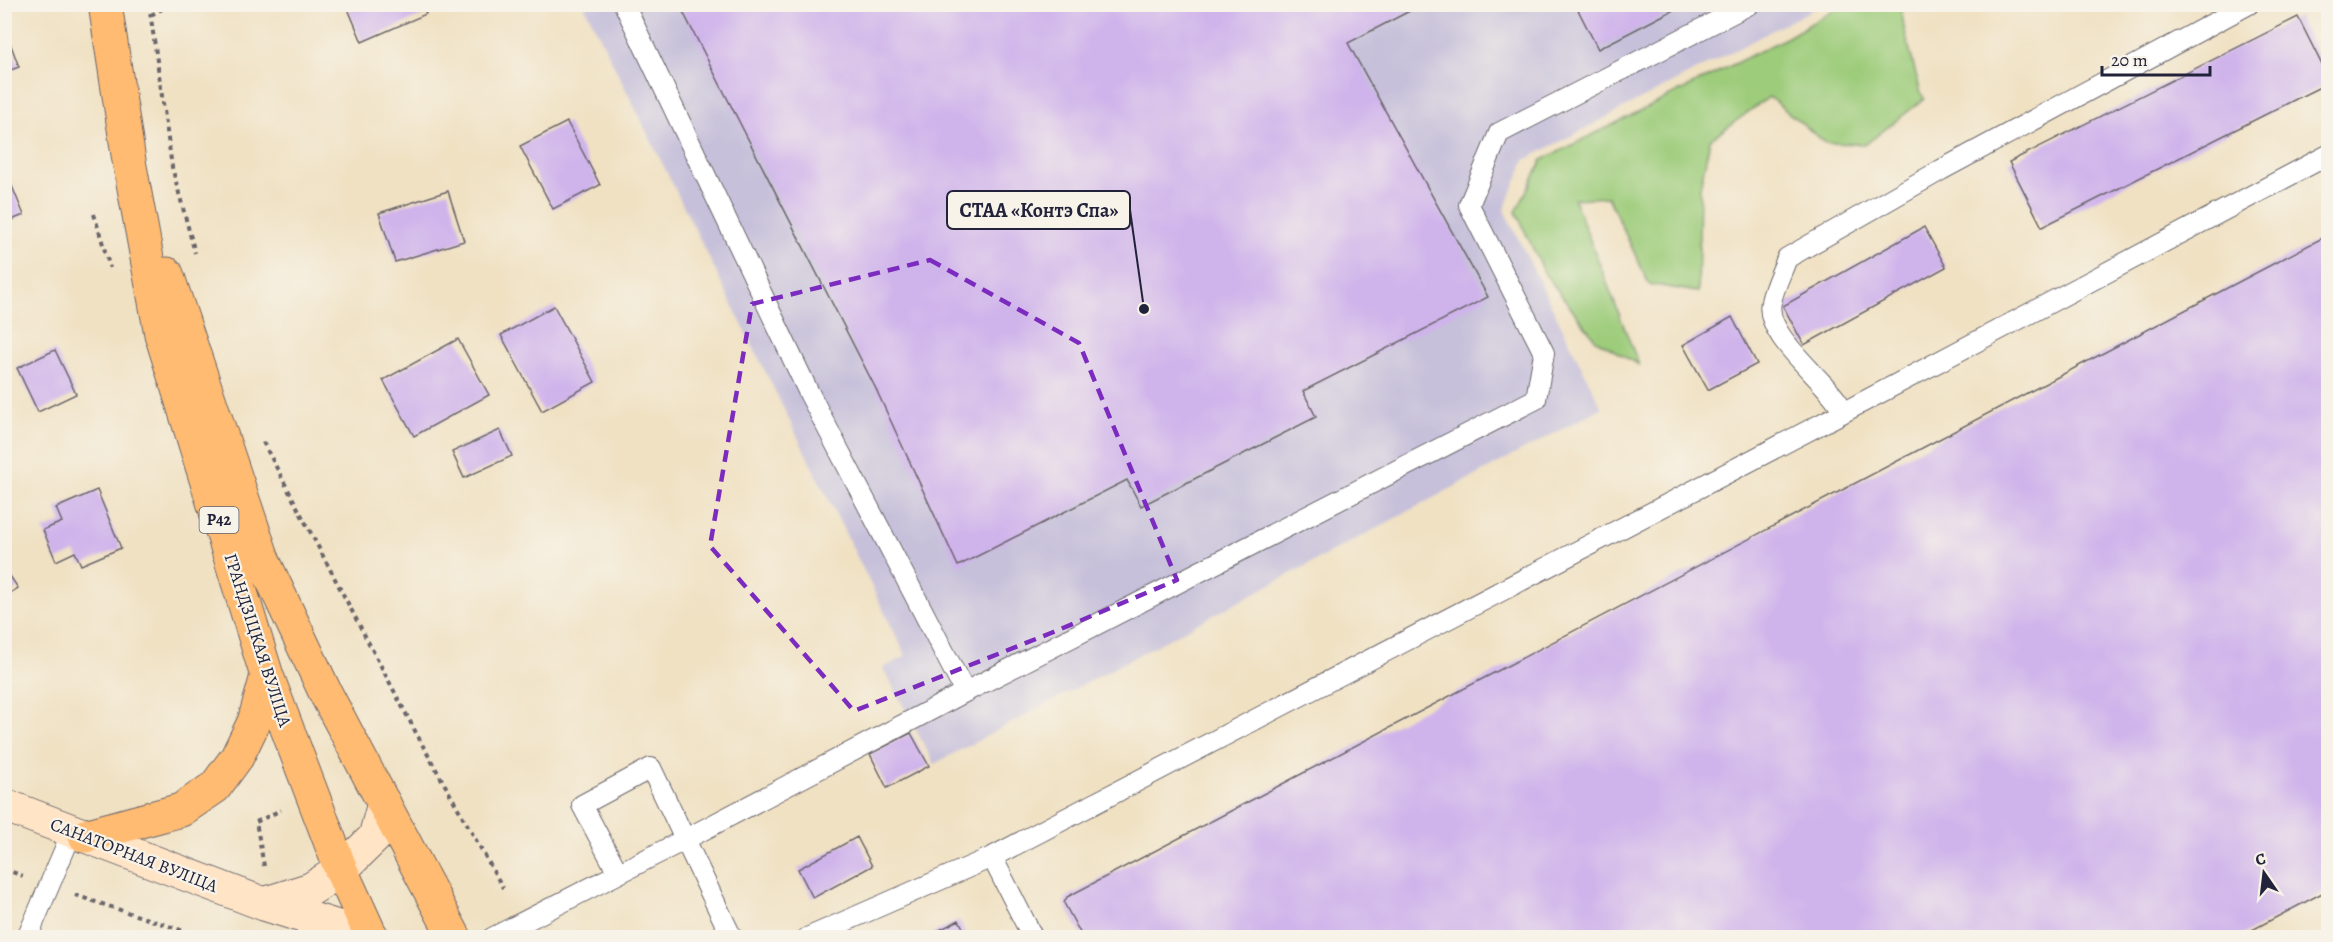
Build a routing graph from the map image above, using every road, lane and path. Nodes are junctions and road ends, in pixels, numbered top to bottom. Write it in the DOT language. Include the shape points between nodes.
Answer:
graph roads {
  1 [pos="149,4"];
  2 [pos="171,4"];
  3 [pos="624,4"];
  4 [pos="1750,4"];
  5 [pos="2249,4"];
  6 [pos="109,6"];
  7 [pos="150,15"];
  8 [pos="2328,155"];
  9 [pos="129,161"];
  10 [pos="197,259"];
  11 [pos="1844,412"];
  12 [pos="261,438"];
  13 [pos="267,676"];
  14 [pos="965,692"];
  15 [pos="384,803"];
  16 [pos="4,805"];
  17 [pos="256,822"];
  18 [pos="78,834"];
  19 [pos="686,839"];
  20 [pos="992,857"];
  21 [pos="264,866"];
  22 [pos="4,869"];
  23 [pos="341,870"];
  24 [pos="618,873"];
  25 [pos="49,886"];
  26 [pos="503,888"];
  27 [pos="264,904"];
  28 [pos="372,937"];
  29 [pos="27,938"];
  30 [pos="205,938"];
  31 [pos="317,938"];
  32 [pos="455,938"];
  33 [pos="492,938"];
  34 [pos="732,938"];
  35 [pos="807,938"];
  36 [pos="1033,938"];
  1 -- 7 [label="path"];
  2 -- 7 [label="path"];
  3 -- 14 [label="lane" via="809,393"];
  4 -- 14 [label="lane" via="1498,133 1469,205 1544,353 1536,399"];
  5 -- 11 [label="lane" via="1787,258 1770,304 1774,325 1839,401"];
  6 -- 9 [label="main road, ГРАНДЗІЦКАЯ ВУЛІЦА / Р42"];
  7 -- 10 [label="path" via="172,167"];
  8 -- 11 [label="lane"];
  9 -- 13 [label="main road, ГРАНДЗІЦКАЯ ВУЛІЦА / Р42" via="161,334"];
  9 -- 15 [label="main road, ГРАНДЗІЦКАЯ ВУЛІЦА / Р42" via="264,562 326,694"];
  11 -- 20 [label="lane"];
  12 -- 26 [label="path" via="423,746"];
  13 -- 18 [label="main road" via="254,722 237,757 215,787 182,810"];
  13 -- 23 [label="main road, ГРАНДЗІЦКАЯ ВУЛІЦА / Р42"];
  14 -- 19 [label="lane"];
  15 -- 23 [label="street" via="375,837"];
  15 -- 32 [label="main road, Р42"];
  16 -- 18 [label="street, САНАТОРНАЯ ВУЛІЦА"];
  17 -- 21 [label="path"];
  18 -- 25 [label="lane"];
  18 -- 27 [label="street, САНАТОРНАЯ ВУЛІЦА"];
  19 -- 24 [label="lane"];
  19 -- 24 [label="lane" via="651,768 582,805"];
  19 -- 34 [label="lane"];
  20 -- 35 [label="lane"];
  20 -- 36 [label="lane"];
  22 -- 25 [label="path"];
  23 -- 27 [label="street" via="311,889"];
  23 -- 28 [label="main road, Р42"];
  24 -- 33 [label="lane"];
  25 -- 29 [label="lane"];
  25 -- 30 [label="path"];
  27 -- 28 [label="street"];
  27 -- 31 [label="street"];
}
